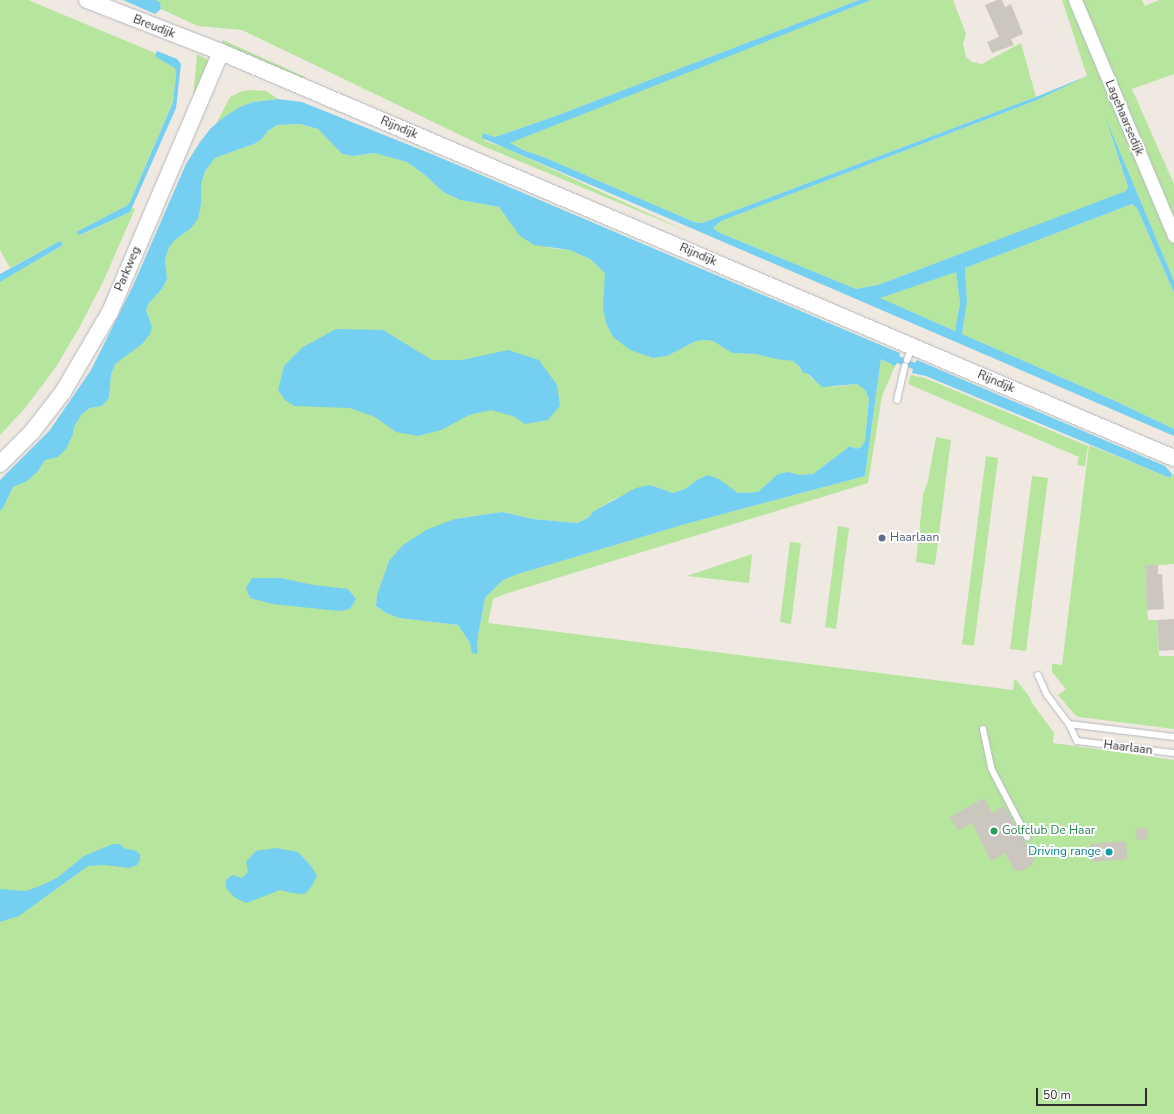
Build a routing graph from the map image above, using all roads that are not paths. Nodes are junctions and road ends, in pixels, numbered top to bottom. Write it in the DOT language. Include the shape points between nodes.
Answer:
graph roads {
  1 [pos="87,0"];
  2 [pos="1075,0"];
  3 [pos="221,52"];
  4 [pos="1174,236"];
  5 [pos="908,357"];
  6 [pos="897,400"];
  7 [pos="1174,458"];
  8 [pos="0,464"];
  9 [pos="1038,675"];
  10 [pos="1069,724"];
  11 [pos="983,729"];
  12 [pos="1174,737"];
  13 [pos="1174,753"];
  14 [pos="1027,837"];
  1 -- 3 [label="street, Breudijk"];
  2 -- 4 [label="street, Lagehaarsedijk"];
  3 -- 5 [label="street, Rijndijk"];
  3 -- 8 [label="street, Parkweg" via="110,312 63,392 32,432"];
  5 -- 6 [label="lane"];
  5 -- 7 [label="street, Rijndijk"];
  9 -- 10 [label="lane, Haarlaan" via="1047,695"];
  10 -- 12 [label="lane, Haarlaan"];
  10 -- 13 [label="lane, Haarlaan" via="1077,741"];
  11 -- 14 [label="lane" via="991,768"];
}
